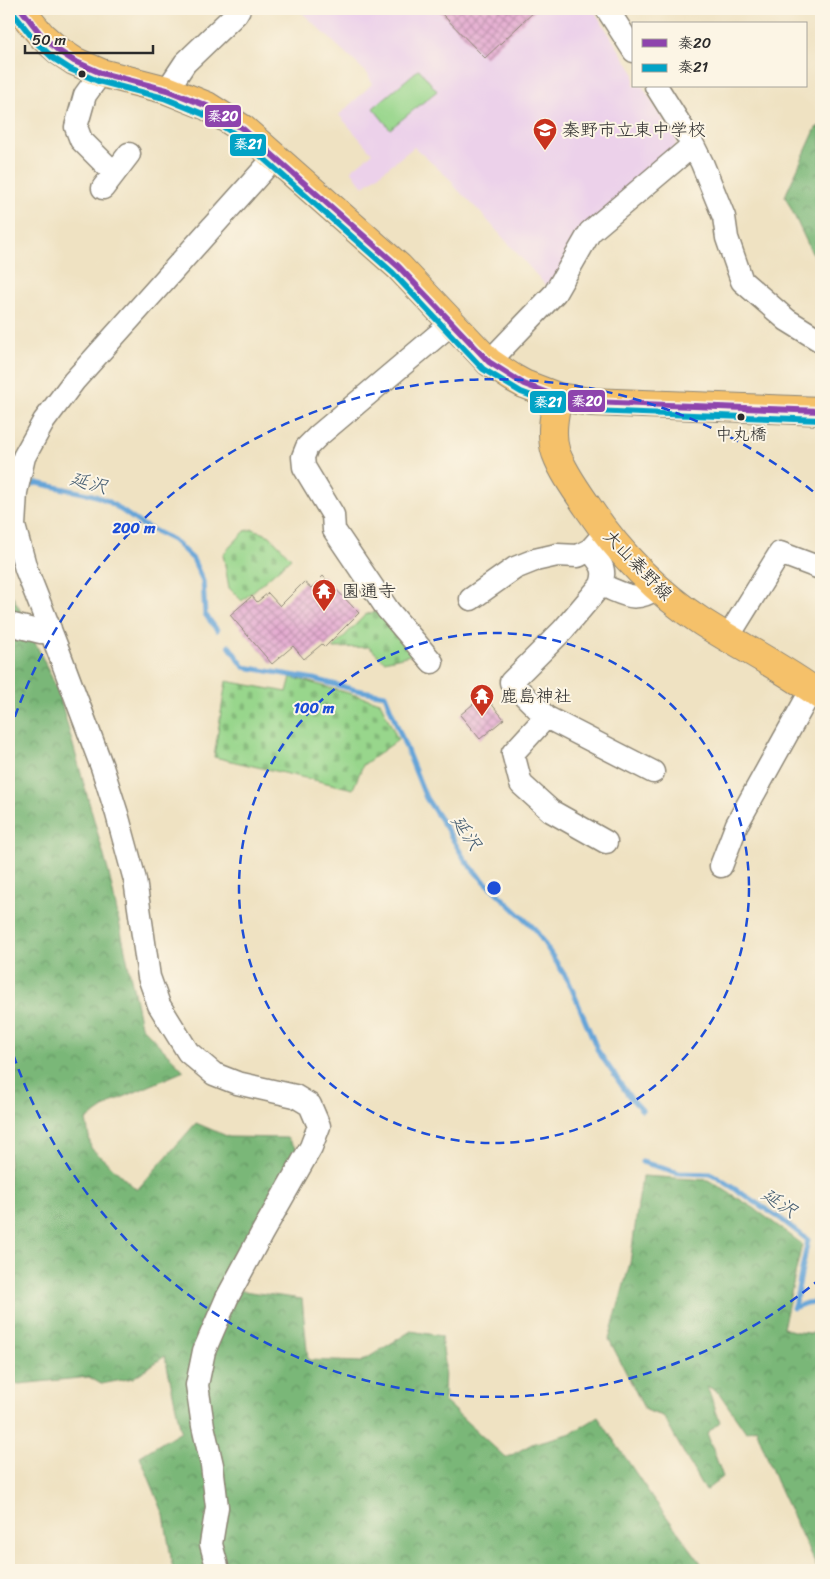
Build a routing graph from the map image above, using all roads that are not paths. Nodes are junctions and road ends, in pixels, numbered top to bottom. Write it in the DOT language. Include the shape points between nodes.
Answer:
graph roads {
  1 [pos="21,9"];
  2 [pos="239,9"];
  3 [pos="607,9"];
  4 [pos="632,48"];
  5 [pos="101,73"];
  6 [pos="657,88"];
  7 [pos="167,90"];
  8 [pos="693,145"];
  9 [pos="129,154"];
  10 [pos="276,157"];
  11 [pos="452,323"];
  12 [pos="821,341"];
  13 [pos="490,362"];
  14 [pos="558,396"];
  15 [pos="821,412"];
  16 [pos="598,541"];
  17 [pos="820,568"];
  18 [pos="601,585"];
  19 [pos="657,588"];
  20 [pos="471,599"];
  21 [pos="9,624"];
  22 [pos="50,629"];
  23 [pos="728,637"];
  24 [pos="432,662"];
  25 [pos="816,693"];
  26 [pos="546,717"];
  27 [pos="653,772"];
  28 [pos="606,842"];
  29 [pos="721,866"];
  30 [pos="218,1570"];
  1 -- 5 [label="main road" via="42,36 59,50"];
  2 -- 7 [label="street" via="185,63"];
  3 -- 4 [label="street"];
  5 -- 7 [label="main road"];
  5 -- 9 [label="street" via="85,95 76,127 80,140 109,180"];
  6 -- 8 [label="street"];
  7 -- 10 [label="main road" via="208,106 243,129"];
  8 -- 12 [label="street" via="724,217 727,238 742,281 787,320"];
  8 -- 13 [label="street" via="590,232 555,293"];
  10 -- 11 [label="main road" via="399,267"];
  10 -- 22 [label="street" via="74,381 44,421 24,457 16,492 14,526 26,569"];
  11 -- 13 [label="main road"];
  11 -- 24 [label="street" via="318,436 307,447 303,457 304,467 333,516 334,530 388,610"];
  13 -- 14 [label="main road" via="524,384"];
  14 -- 15 [label="main road" via="591,402"];
  14 -- 16 [label="main road, 大山秦野線" via="554,418 556,453"];
  16 -- 18 [label="street" via="604,576"];
  16 -- 19 [label="main road, 大山秦野線" via="633,565"];
  16 -- 20 [label="street" via="578,556 557,555 515,568"];
  17 -- 23 [label="street" via="780,553"];
  18 -- 19 [label="street" via="632,597 645,596"];
  18 -- 26 [label="street" via="564,630 511,682"];
  19 -- 23 [label="main road, 大山秦野線"];
  21 -- 22 [label="street" via="40,632"];
  22 -- 30 [label="street" via="118,814 135,880 149,977 159,1005 188,1052 214,1074 237,1083 295,1096 310,1105 318,1126 311,1148 231,1289 204,1350 197,1385 217,1507 211,1544"];
  23 -- 25 [label="main road, 大山秦野線"];
  25 -- 29 [label="street" via="736,824"];
  26 -- 27 [label="street"];
  26 -- 28 [label="street" via="513,753 521,784 551,811"];
}
